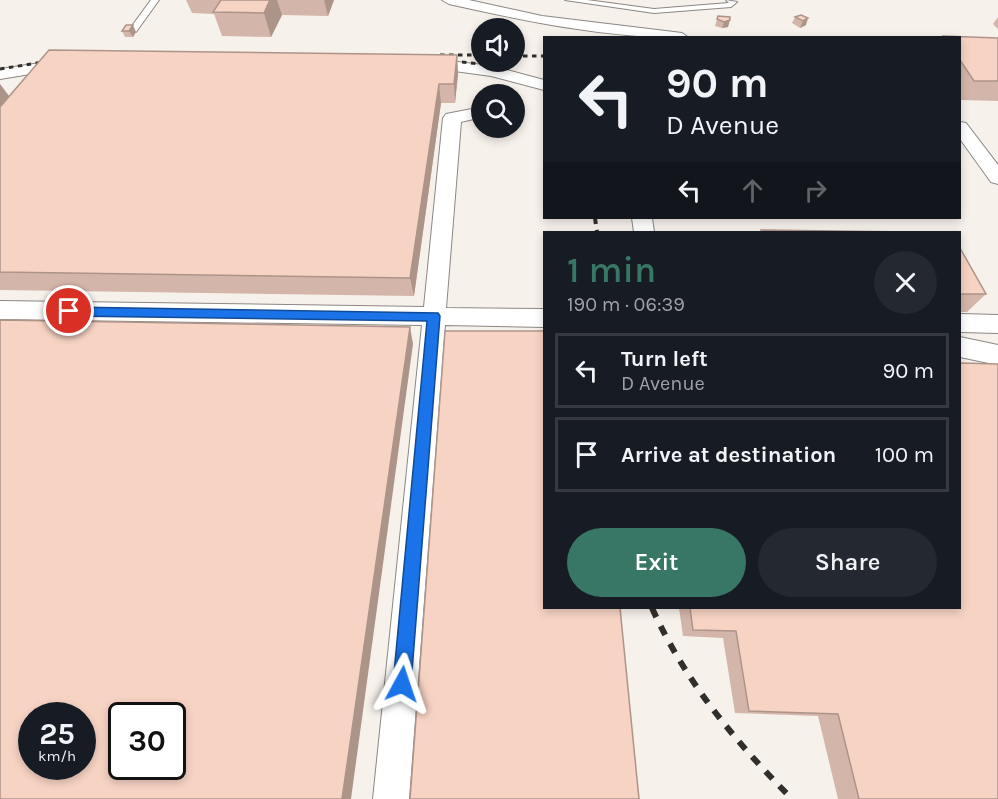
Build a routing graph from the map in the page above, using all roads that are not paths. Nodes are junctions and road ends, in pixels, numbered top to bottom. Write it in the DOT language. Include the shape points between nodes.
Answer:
graph roads {
  1 [pos="155,0"];
  2 [pos="449,0"];
  3 [pos="569,0"];
  4 [pos="730,0"];
  5 [pos="133,30"];
  6 [pos="666,36"];
  7 [pos="80,62"];
  8 [pos="409,63"];
  9 [pos="0,74"];
  10 [pos="517,76"];
  11 [pos="510,84"];
  12 [pos="543,85"];
  13 [pos="471,114"];
  14 [pos="961,128"];
  15 [pos="998,178"];
  16 [pos="0,310"];
  17 [pos="434,316"];
  18 [pos="543,318"];
  19 [pos="961,323"];
  20 [pos="998,324"];
  21 [pos="961,347"];
  22 [pos="998,355"];
  23 [pos="391,799"];
  1 -- 5 [label="lane"];
  2 -- 6 [label="street" via="542,20"];
  3 -- 4 [label="lane" via="654,11 730,5"];
  7 -- 9 [label="street"];
  8 -- 10 [label="street"];
  10 -- 11 [label="street"];
  10 -- 12 [label="street"];
  13 -- 17 [label="street" via="452,118"];
  14 -- 15 [label="street"];
  16 -- 17 [label="street"];
  17 -- 18 [label="street"];
  17 -- 23 [label="street"];
  19 -- 20 [label="street"];
  21 -- 22 [label="street"];
}
